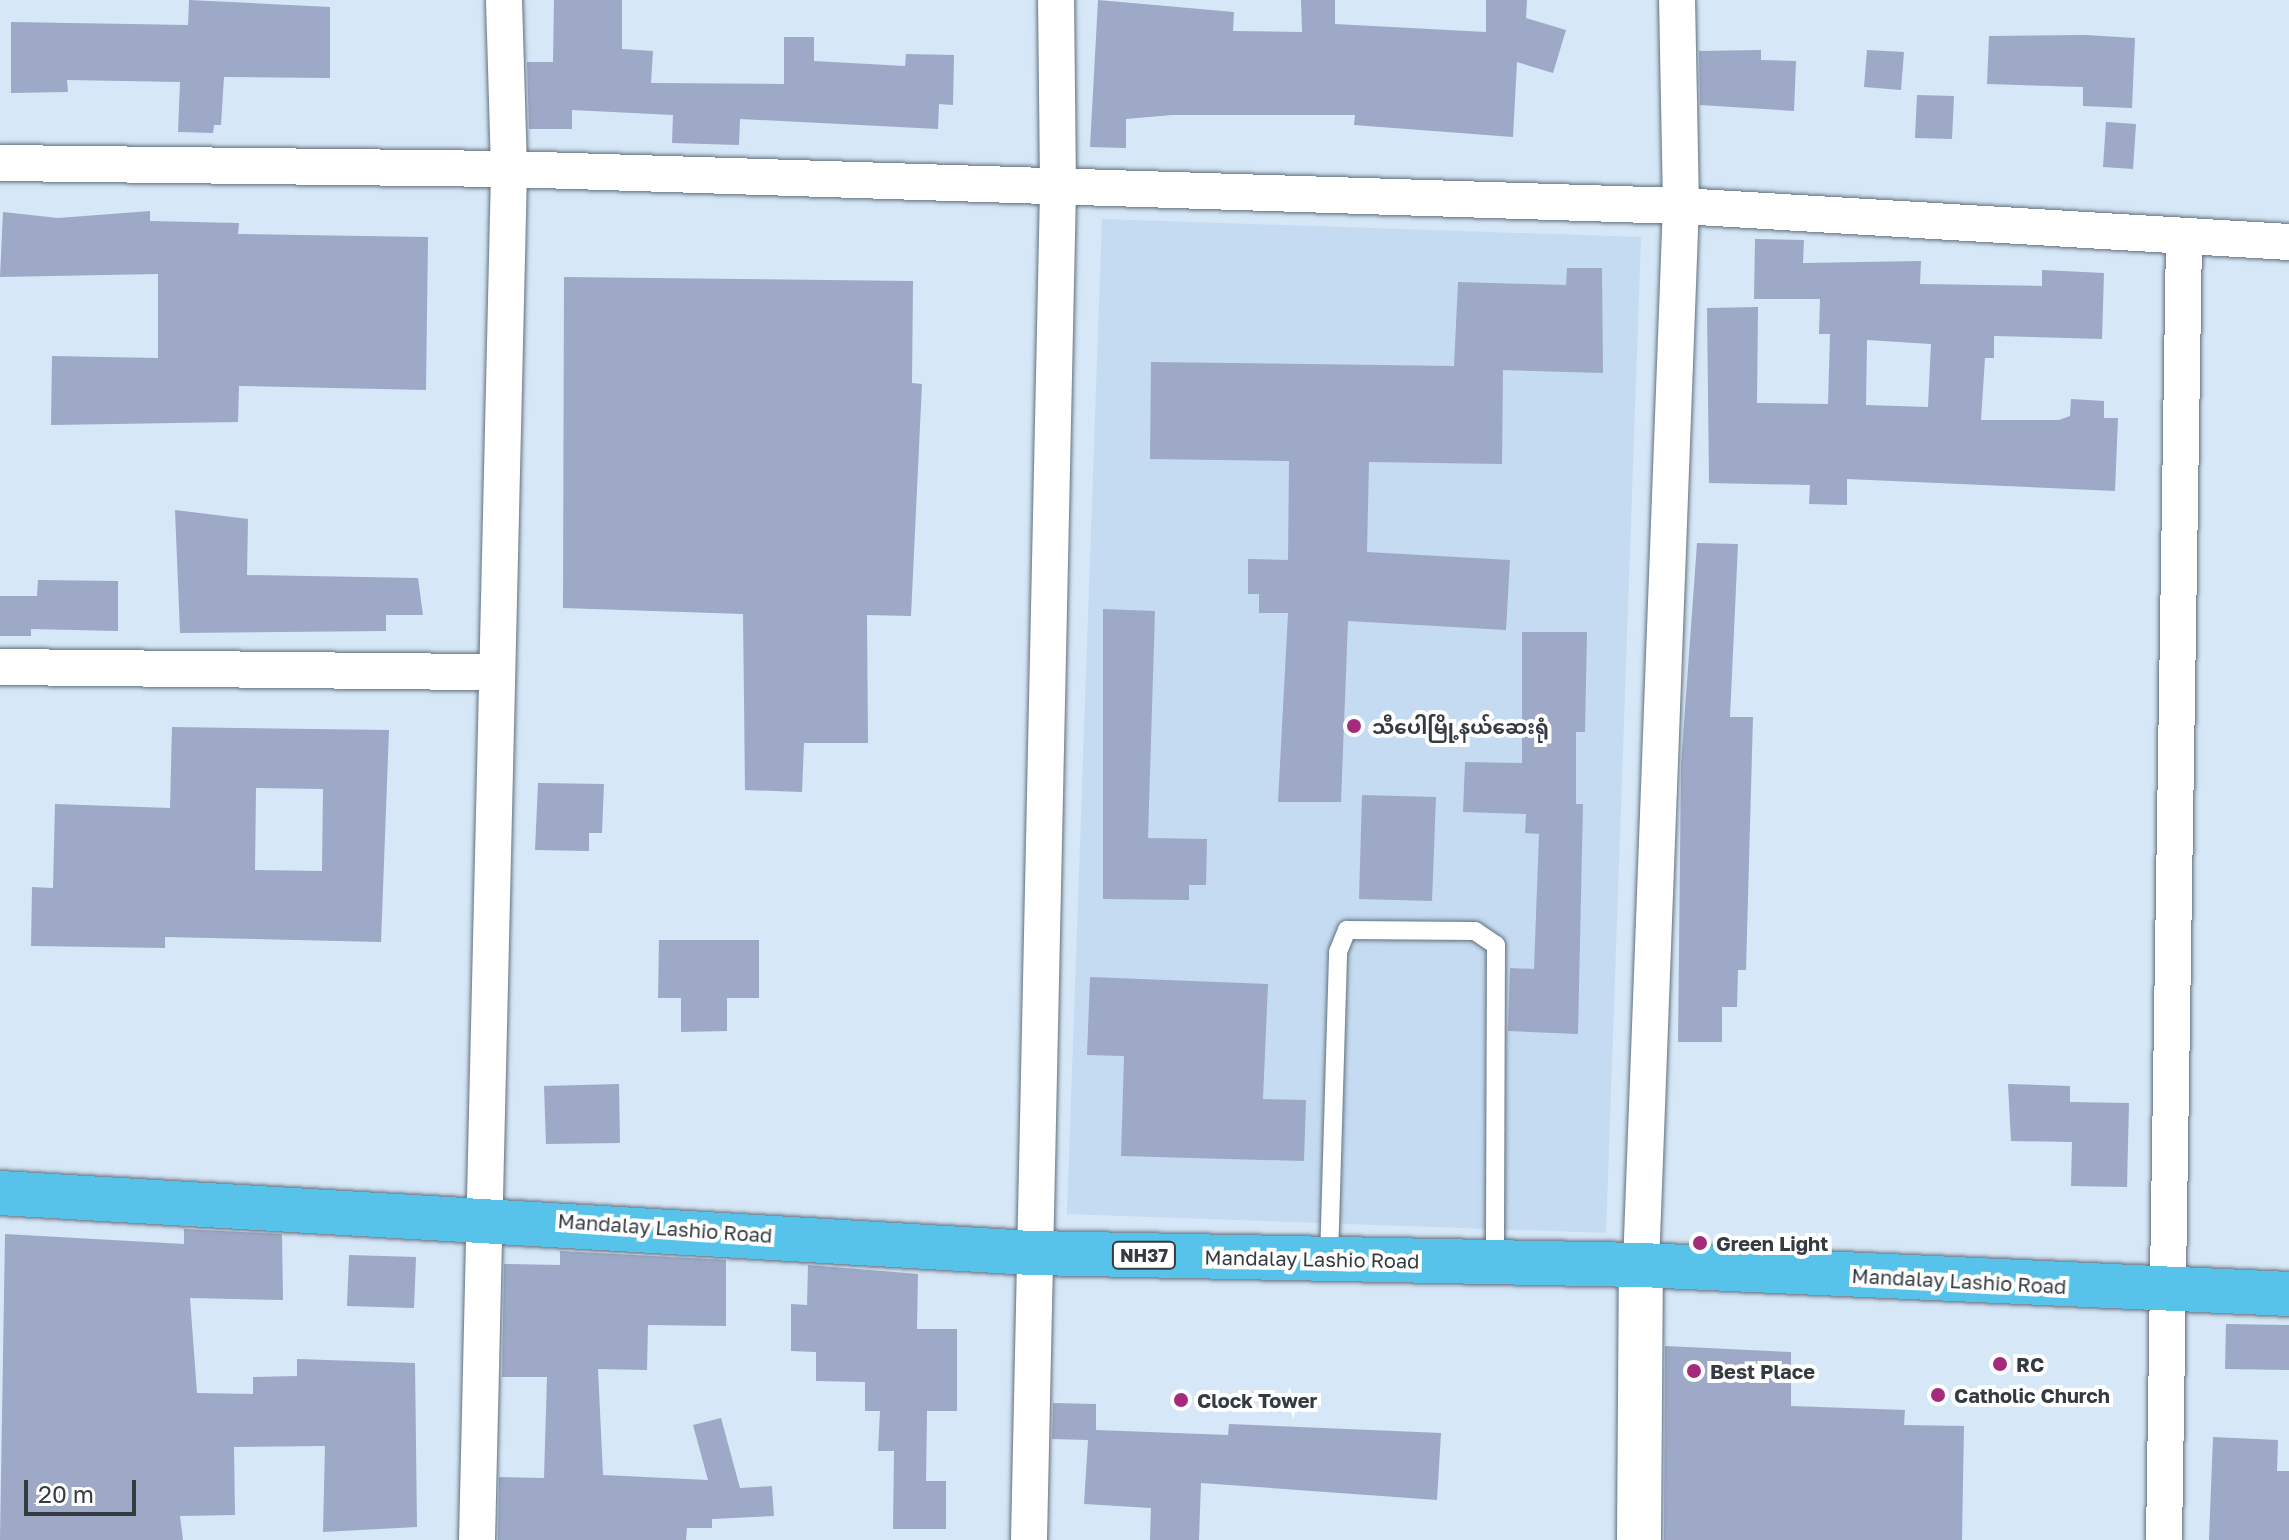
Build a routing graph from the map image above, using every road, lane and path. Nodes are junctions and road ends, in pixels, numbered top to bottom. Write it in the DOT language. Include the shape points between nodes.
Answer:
graph roads {
  1 [pos="504,0"];
  2 [pos="1056,0"];
  3 [pos="1677,0"];
  4 [pos="0,163"];
  5 [pos="509,169"];
  6 [pos="1058,187"];
  7 [pos="1681,206"];
  8 [pos="2184,239"];
  9 [pos="2289,242"];
  10 [pos="0,667"];
  11 [pos="495,672"];
  12 [pos="0,1193"];
  13 [pos="480,1216"];
  14 [pos="1032,1253"];
  15 [pos="1329,1259"];
  16 [pos="1495,1262"];
  17 [pos="1641,1265"];
  18 [pos="2169,1291"];
  19 [pos="2289,1294"];
  20 [pos="477,1540"];
  21 [pos="1029,1540"];
  22 [pos="1639,1540"];
  23 [pos="2164,1540"];
  1 -- 5 [label="street"];
  2 -- 6 [label="street"];
  3 -- 7 [label="street"];
  4 -- 5 [label="street"];
  5 -- 6 [label="street"];
  5 -- 11 [label="street"];
  6 -- 7 [label="street"];
  6 -- 14 [label="street"];
  7 -- 8 [label="street"];
  7 -- 17 [label="street"];
  8 -- 9 [label="street"];
  8 -- 18 [label="street"];
  10 -- 11 [label="street"];
  11 -- 13 [label="street"];
  12 -- 13 [label="highway, Mandalay Lashio Road / NH37"];
  13 -- 14 [label="highway, Mandalay Lashio Road / NH37"];
  13 -- 20 [label="street"];
  14 -- 15 [label="highway, Mandalay Lashio Road / NH37"];
  14 -- 21 [label="street"];
  15 -- 16 [label="highway, Mandalay Lashio Road / NH37"];
  15 -- 16 [label="lane" via="1338,952 1347,930 1475,931 1496,945"];
  16 -- 17 [label="highway, Mandalay Lashio Road / NH37"];
  17 -- 18 [label="highway, Mandalay Lashio Road / NH37"];
  17 -- 22 [label="main road"];
  18 -- 19 [label="highway, Mandalay Lashio Road / NH37"];
  18 -- 23 [label="street"];
}
